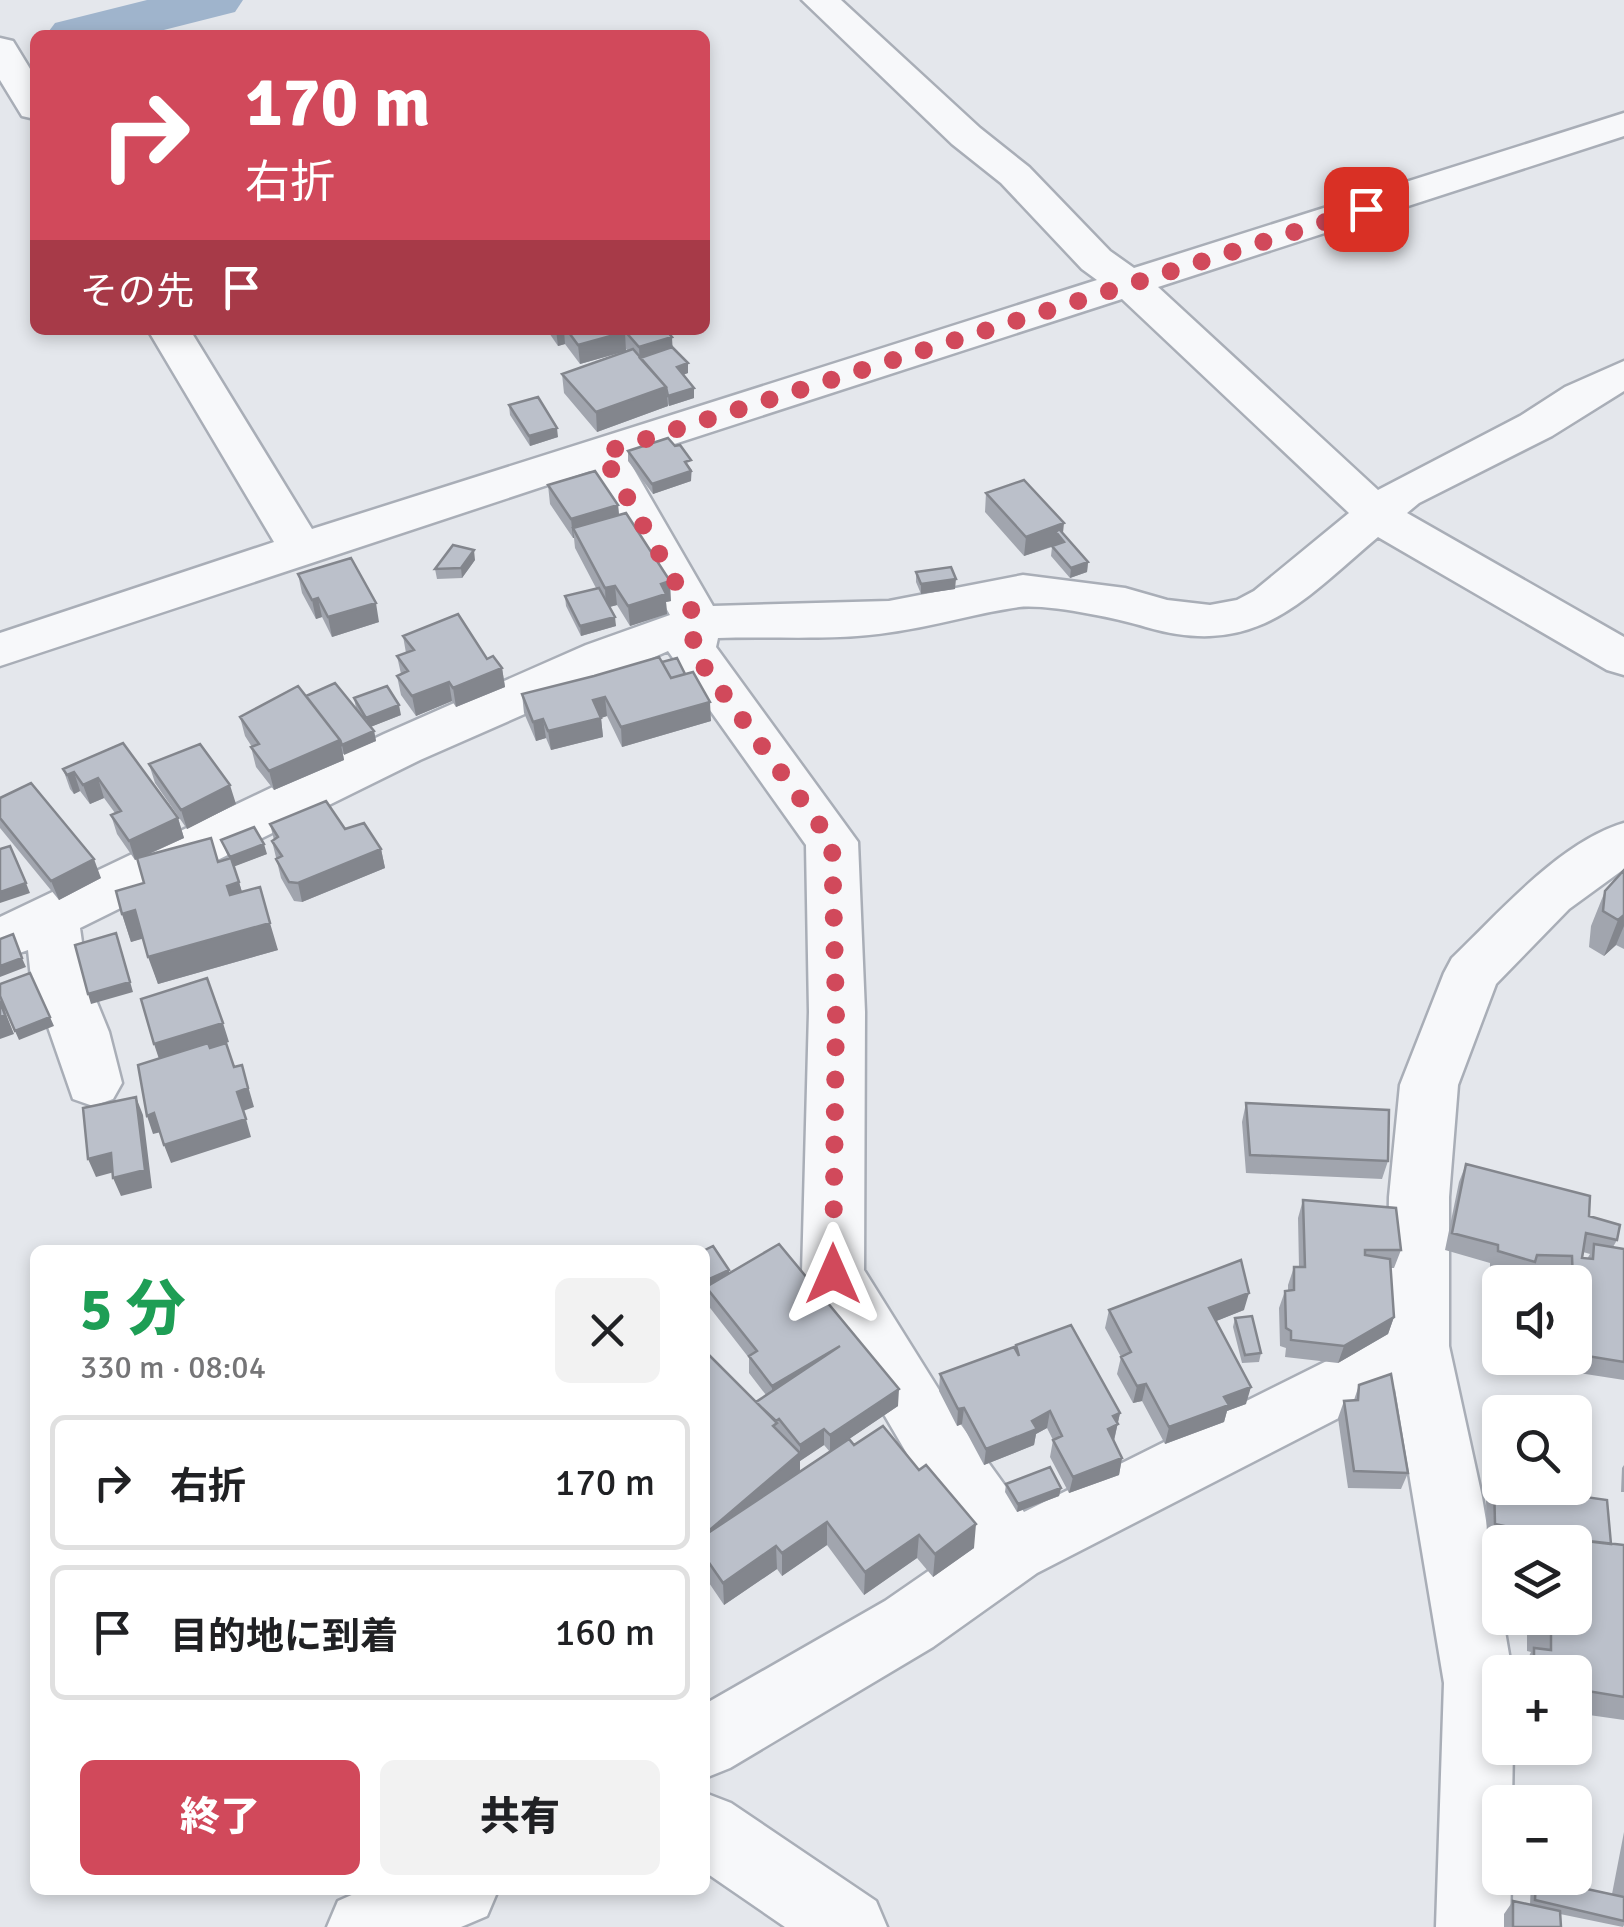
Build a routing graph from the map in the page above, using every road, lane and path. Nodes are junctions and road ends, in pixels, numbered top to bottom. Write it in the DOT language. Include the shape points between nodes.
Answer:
graph roads {
  1 [pos="820,0"];
  2 [pos="5,58"];
  3 [pos="30,100"];
  4 [pos="1624,124"];
  5 [pos="1130,284"];
  6 [pos="172,335"];
  7 [pos="1624,374"];
  8 [pos="602,453"];
  9 [pos="1376,514"];
  10 [pos="301,549"];
  11 [pos="698,622"];
  12 [pos="0,650"];
  13 [pos="1624,658"];
  14 [pos="1624,842"];
  15 [pos="52,918"];
  16 [pos="0,939"];
  17 [pos="93,1083"];
  18 [pos="1418,1346"];
  19 [pos="1013,1552"];
  20 [pos="710,1740"];
  21 [pos="710,1832"];
  22 [pos="447,1895"];
  23 [pos="364,1927"];
  24 [pos="850,1927"];
  25 [pos="1473,1927"];
  1 -- 5 [label="street" via="1015,175 1096,260"];
  2 -- 3 [label="street"];
  4 -- 5 [label="street"];
  5 -- 8 [label="street"];
  5 -- 9 [label="street"];
  6 -- 10 [label="street"];
  7 -- 9 [label="street"];
  8 -- 10 [label="street"];
  8 -- 11 [label="street"];
  9 -- 11 [label="street" via="1271,602 1210,621 1023,591 889,616"];
  9 -- 13 [label="street"];
  10 -- 12 [label="street"];
  11 -- 15 [label="street" via="402,746"];
  11 -- 19 [label="street" via="691,649 832,842 833,1274"];
  14 -- 18 [label="street" via="1550,895 1472,974 1429,1086 1419,1197"];
  15 -- 16 [label="street"];
  15 -- 17 [label="street" via="59,978"];
  18 -- 19 [label="street"];
  18 -- 25 [label="street" via="1478,1683"];
  19 -- 20 [label="street" via="909,1624"];
  21 -- 24 [label="street"];
  22 -- 23 [label="street"];
}
